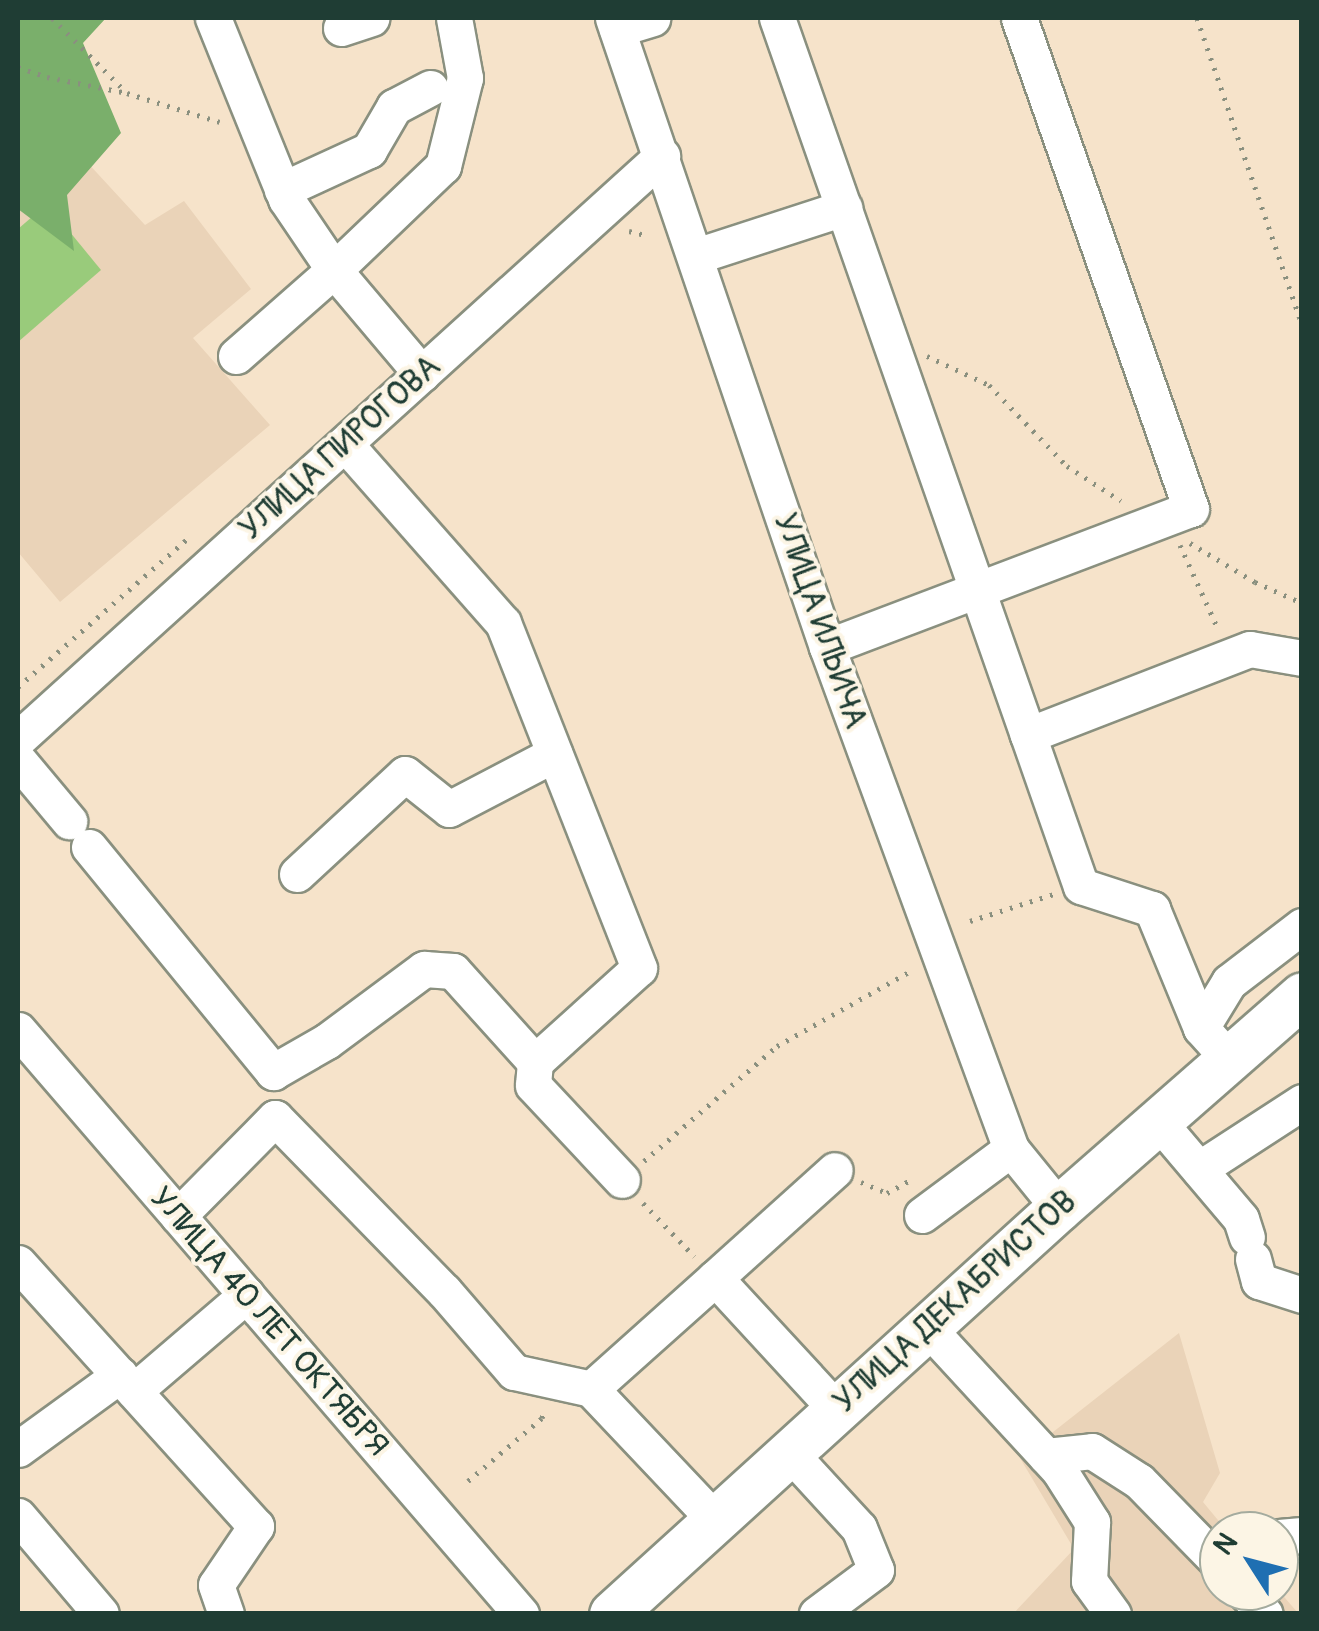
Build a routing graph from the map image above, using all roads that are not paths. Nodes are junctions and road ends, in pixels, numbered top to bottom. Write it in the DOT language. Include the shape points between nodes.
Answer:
graph roads {
  1 [pos="213,18"];
  2 [pos="454,18"];
  3 [pos="652,18"];
  4 [pos="777,18"];
  5 [pos="1019,18"];
  6 [pos="615,23"];
  7 [pos="430,88"];
  8 [pos="662,156"];
  9 [pos="282,190"];
  10 [pos="844,208"];
  11 [pos="696,256"];
  12 [pos="334,270"];
  13 [pos="236,356"];
  14 [pos="422,374"];
  15 [pos="344,444"];
  16 [pos="977,590"];
  17 [pos="827,647"];
  18 [pos="1302,658"];
  19 [pos="1028,735"];
  20 [pos="18,739"];
  21 [pos="554,754"];
  22 [pos="18,760"];
  23 [pos="297,874"];
  24 [pos="1302,926"];
  25 [pos="1302,995"];
  26 [pos="18,1030"];
  27 [pos="1215,1043"];
  28 [pos="535,1062"];
  29 [pos="1302,1102"];
  30 [pos="1158,1121"];
  31 [pos="1011,1148"];
  32 [pos="1199,1169"];
  33 [pos="835,1170"];
  34 [pos="622,1180"];
  35 [pos="1059,1208"];
  36 [pos="922,1214"];
  37 [pos="178,1216"];
  38 [pos="18,1262"];
  39 [pos="714,1278"];
  40 [pos="246,1295"];
  41 [pos="1302,1295"];
  42 [pos="927,1326"];
  43 [pos="127,1383"];
  44 [pos="591,1389"];
  45 [pos="836,1409"];
  46 [pos="18,1449"];
  47 [pos="789,1452"];
  48 [pos="1046,1456"];
  49 [pos="18,1516"];
  50 [pos="714,1519"];
  51 [pos="1199,1543"];
  52 [pos="876,1570"];
  53 [pos="101,1614"];
  54 [pos="226,1614"];
  55 [pos="521,1614"];
  56 [pos="612,1614"];
  57 [pos="817,1614"];
  58 [pos="856,1614"];
  59 [pos="1113,1614"];
  1 -- 9 [label="street"];
  2 -- 12 [label="street" via="464,78 443,166"];
  3 -- 6 [label="street"];
  4 -- 10 [label="street"];
  5 -- 16 [label="street" via="1192,509"];
  6 -- 8 [label="street, УЛИЦА ИЛЬИЧА"];
  7 -- 9 [label="street" via="394,106 369,150"];
  8 -- 11 [label="street, УЛИЦА ИЛЬИЧА"];
  8 -- 14 [label="street, УЛИЦА ПИРОГОВА"];
  9 -- 12 [label="street"];
  10 -- 11 [label="street"];
  10 -- 16 [label="street"];
  11 -- 17 [label="street, УЛИЦА ИЛЬИЧА"];
  12 -- 13 [label="street"];
  12 -- 14 [label="street"];
  14 -- 15 [label="street, УЛИЦА ПИРОГОВА"];
  15 -- 20 [label="street, УЛИЦА ПИРОГОВА"];
  15 -- 21 [label="street" via="503,622"];
  16 -- 17 [label="street"];
  16 -- 19 [label="street"];
  17 -- 31 [label="street, УЛИЦА ИЛЬИЧА"];
  18 -- 19 [label="street" via="1250,649"];
  19 -- 27 [label="street" via="1080,886 1152,909"];
  21 -- 23 [label="street" via="450,809 405,774"];
  21 -- 28 [label="street" via="638,968"];
  22 -- 28 [label="street" via="273,1072 424,969 453,971"];
  24 -- 27 [label="street" via="1229,982"];
  25 -- 27 [label="main road, УЛИЦА ДЕКАБРИСТОВ"];
  26 -- 37 [label="street, УЛИЦА 40 ЛЕТ ОКТЯБРЯ"];
  27 -- 30 [label="main road, УЛИЦА ДЕКАБРИСТОВ"];
  28 -- 34 [label="street" via="533,1085"];
  29 -- 32 [label="street"];
  30 -- 32 [label="street"];
  30 -- 35 [label="main road, УЛИЦА ДЕКАБРИСТОВ"];
  31 -- 35 [label="street, УЛИЦА ИЛЬИЧА"];
  31 -- 36 [label="street"];
  32 -- 41 [label="street" via="1241,1219 1259,1281"];
  33 -- 39 [label="street"];
  35 -- 42 [label="main road, УЛИЦА ДЕКАБРИСТОВ"];
  37 -- 40 [label="street, УЛИЦА 40 ЛЕТ ОКТЯБРЯ"];
  37 -- 44 [label="street" via="275,1118 514,1372"];
  38 -- 43 [label="street"];
  39 -- 44 [label="street"];
  39 -- 45 [label="street"];
  40 -- 43 [label="street"];
  40 -- 55 [label="street, УЛИЦА 40 ЛЕТ ОКТЯБРЯ"];
  42 -- 45 [label="main road, УЛИЦА ДЕКАБРИСТОВ"];
  42 -- 48 [label="street"];
  43 -- 46 [label="street"];
  43 -- 54 [label="street" via="256,1526 216,1586"];
  44 -- 50 [label="street"];
  45 -- 47 [label="main road, УЛИЦА ДЕКАБРИСТОВ"];
  47 -- 50 [label="main road, УЛИЦА ДЕКАБРИСТОВ"];
  47 -- 52 [label="street" via="859,1528"];
  48 -- 51 [label="street" via="1092,1451 1139,1482"];
  48 -- 59 [label="street" via="1092,1522 1090,1580"];
  49 -- 53 [label="street"];
  50 -- 56 [label="main road, УЛИЦА ДЕКАБРИСТОВ"];
  52 -- 57 [label="street"];
  52 -- 58 [label="street"];
}
